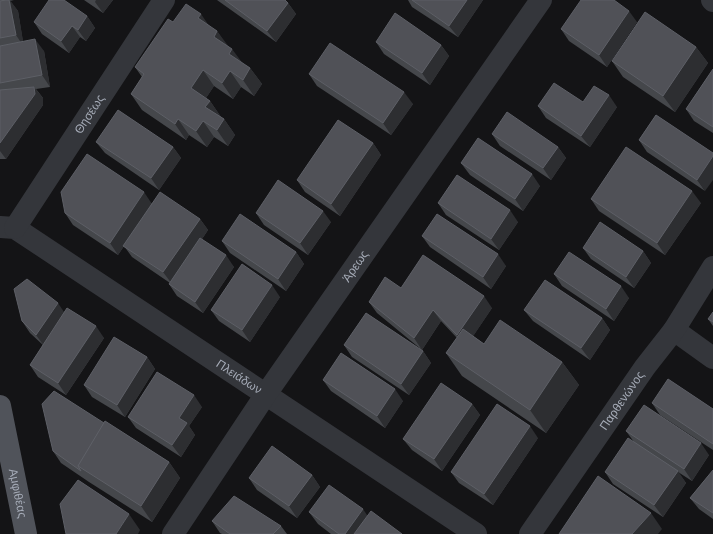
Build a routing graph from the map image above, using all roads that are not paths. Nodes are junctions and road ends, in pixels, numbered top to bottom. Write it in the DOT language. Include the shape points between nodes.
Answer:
graph roads {
  1 [pos="164,0"];
  2 [pos="541,0"];
  3 [pos="8,228"];
  4 [pos="713,268"];
  5 [pos="674,330"];
  6 [pos="713,358"];
  7 [pos="266,394"];
  8 [pos="0,406"];
  9 [pos="26,534"];
  10 [pos="173,534"];
  11 [pos="476,534"];
  12 [pos="530,534"];
  1 -- 3 [label="street, Θησέως"];
  2 -- 7 [label="street, Άρεως"];
  3 -- 7 [label="street, Πλειάδων"];
  4 -- 5 [label="street, Παρθενώνος"];
  5 -- 6 [label="street"];
  5 -- 12 [label="street, Παρθενώνος" via="645,367"];
  7 -- 10 [label="street, Άρεως"];
  7 -- 11 [label="street, Πλειάδων"];
  8 -- 9 [label="main road, Αμφιθέας"];
}
